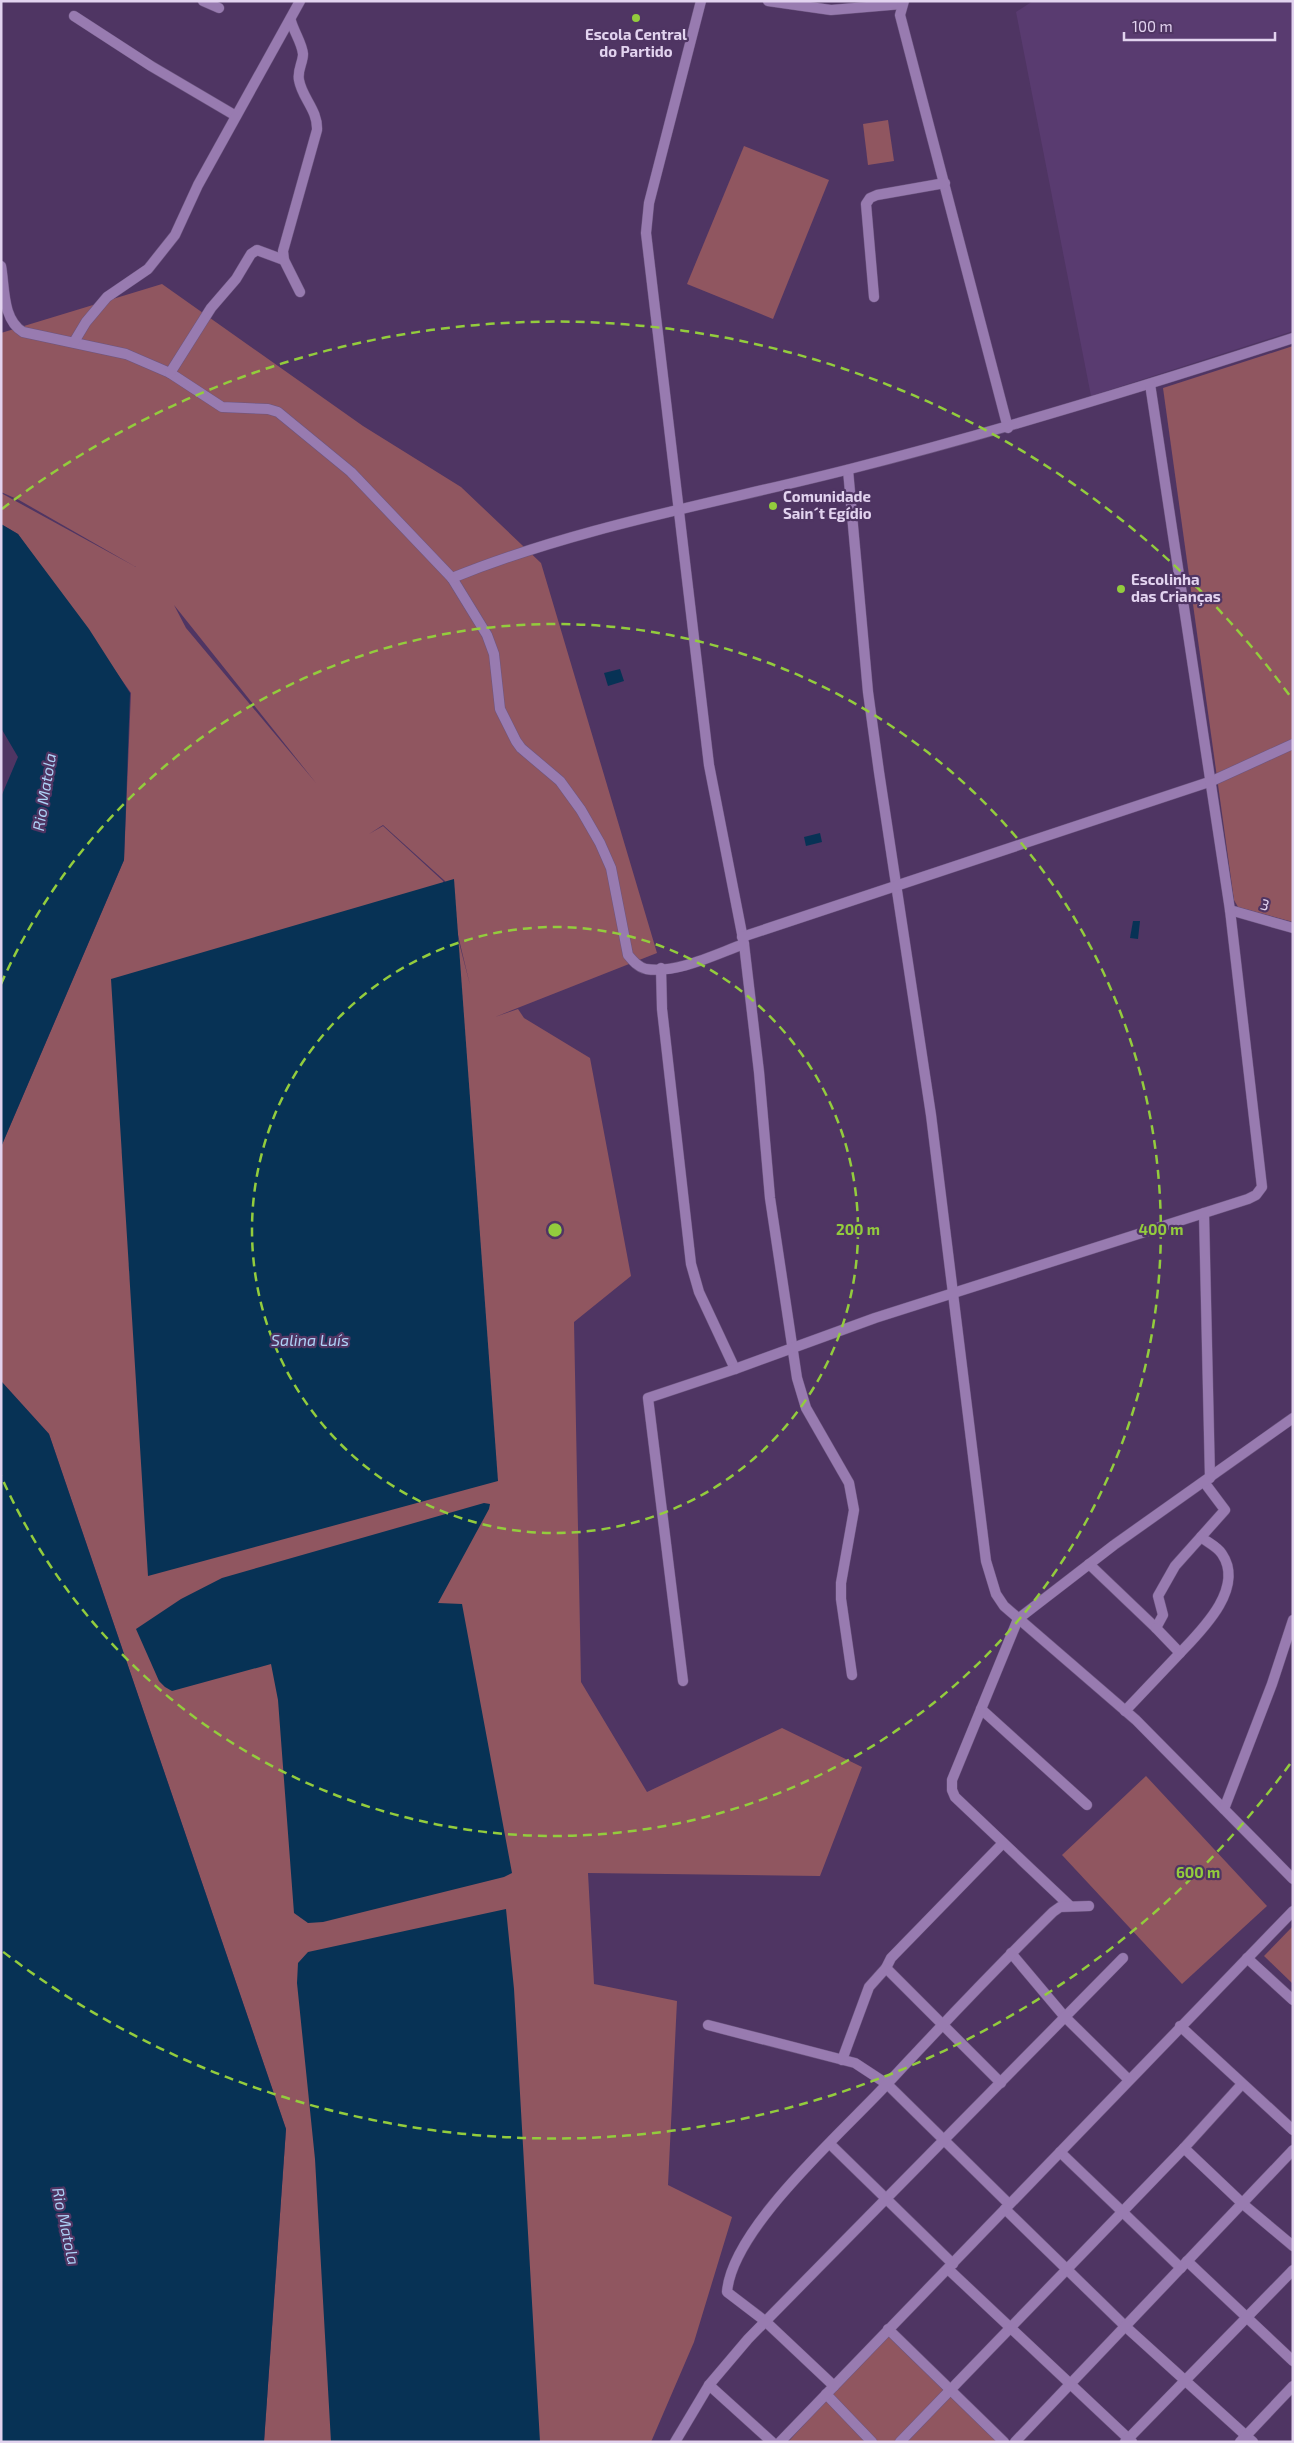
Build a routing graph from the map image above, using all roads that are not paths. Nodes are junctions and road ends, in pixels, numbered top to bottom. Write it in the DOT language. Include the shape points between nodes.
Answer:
graph roads {
  1 [pos="203,1"];
  2 [pos="300,1"];
  3 [pos="700,1"];
  4 [pos="768,1"];
  5 [pos="903,2"];
  6 [pos="873,3"];
  7 [pos="219,8"];
  8 [pos="74,16"];
  9 [pos="291,21"];
  10 [pos="236,116"];
  11 [pos="944,183"];
  12 [pos="284,260"];
  13 [pos="1,266"];
  14 [pos="300,292"];
  15 [pos="874,297"];
  16 [pos="1293,338"];
  17 [pos="74,342"];
  18 [pos="170,373"];
  19 [pos="1150,384"];
  20 [pos="1008,428"];
  21 [pos="848,470"];
  22 [pos="680,509"];
  23 [pos="452,578"];
  24 [pos="1293,744"];
  25 [pos="1212,780"];
  26 [pos="897,886"];
  27 [pos="1230,910"];
  28 [pos="1293,928"];
  29 [pos="743,940"];
  30 [pos="660,968"];
  31 [pos="1204,1213"];
  32 [pos="954,1294"];
  33 [pos="793,1347"];
  34 [pos="735,1369"];
  35 [pos="1293,1418"];
  36 [pos="1207,1480"];
  37 [pos="1201,1537"];
  38 [pos="1089,1564"];
  39 [pos="1018,1619"];
  40 [pos="1293,1620"];
  41 [pos="1156,1628"];
  42 [pos="1180,1652"];
  43 [pos="852,1675"];
  44 [pos="683,1681"];
  45 [pos="981,1709"];
  46 [pos="1125,1711"];
  47 [pos="1088,1805"];
  48 [pos="1224,1809"];
  49 [pos="1003,1843"];
  50 [pos="1293,1879"];
  51 [pos="1070,1906"];
  52 [pos="1089,1906"];
  53 [pos="1293,1911"];
  54 [pos="1011,1953"];
  55 [pos="1123,1958"];
  56 [pos="1247,1958"];
  57 [pos="886,1968"];
  58 [pos="1293,2000"];
  59 [pos="1064,2016"];
  60 [pos="708,2025"];
  61 [pos="941,2025"];
  62 [pos="1180,2026"];
  63 [pos="842,2060"];
  64 [pos="1129,2080"];
  65 [pos="1002,2083"];
  66 [pos="887,2084"];
  67 [pos="1242,2084"];
  68 [pos="1293,2130"];
  69 [pos="944,2139"];
  70 [pos="830,2144"];
  71 [pos="1184,2148"];
  72 [pos="1293,2150"];
  73 [pos="1060,2152"];
  74 [pos="887,2198"];
  75 [pos="1243,2204"];
  76 [pos="1007,2207"];
  77 [pos="1122,2211"];
  78 [pos="1293,2246"];
  79 [pos="1184,2264"];
  80 [pos="951,2266"];
  81 [pos="1066,2269"];
  82 [pos="1293,2270"];
  83 [pos="1248,2318"];
  84 [pos="765,2321"];
  85 [pos="1126,2327"];
  86 [pos="1009,2328"];
  87 [pos="888,2329"];
  88 [pos="1293,2361"];
  89 [pos="1186,2382"];
  90 [pos="709,2385"];
  91 [pos="1069,2385"];
  92 [pos="834,2386"];
  93 [pos="1293,2386"];
  94 [pos="949,2390"];
  95 [pos="826,2394"];
  96 [pos="1247,2440"];
  97 [pos="1128,2441"];
  98 [pos="675,2442"];
  99 [pos="772,2442"];
  100 [pos="780,2442"];
  101 [pos="872,2442"];
  102 [pos="900,2442"];
  103 [pos="1004,2442"];
  104 [pos="1015,2442"];
  1 -- 7 [label="street"];
  2 -- 9 [label="street"];
  3 -- 22 [label="street" via="646,216"];
  4 -- 6 [label="street" via="831,10"];
  5 -- 6 [label="street"];
  5 -- 11 [label="street" via="900,15"];
  8 -- 10 [label="street"];
  9 -- 10 [label="street"];
  9 -- 12 [label="street" via="303,56 298,71 299,82 318,121 285,242"];
  10 -- 17 [label="street" via="175,234 161,254 148,269 107,297"];
  11 -- 15 [label="street" via="877,195 866,204"];
  11 -- 20 [label="street"];
  12 -- 14 [label="street"];
  12 -- 18 [label="street" via="263,251 251,254 236,280 211,308"];
  13 -- 17 [label="street" via="9,317 15,327 23,332"];
  16 -- 19 [label="street"];
  17 -- 18 [label="street" via="126,354"];
  18 -- 23 [label="street" via="222,407 278,412 351,472"];
  19 -- 20 [label="street"];
  19 -- 25 [label="street"];
  20 -- 21 [label="street"];
  21 -- 22 [label="street"];
  21 -- 26 [label="street" via="868,692"];
  22 -- 23 [label="street" via="505,556"];
  22 -- 29 [label="street" via="709,765"];
  23 -- 30 [label="street" via="487,635 494,654 500,709 516,741 560,781 600,843 611,868 628,955 635,964 646,969"];
  24 -- 25 [label="street"];
  25 -- 26 [label="street"];
  25 -- 27 [label="street"];
  26 -- 29 [label="street"];
  26 -- 32 [label="street"];
  27 -- 28 [label="street, 3"];
  27 -- 31 [label="street" via="1262,1187 1248,1199"];
  29 -- 30 [label="street" via="698,961 675,968"];
  29 -- 33 [label="street" via="770,1198"];
  30 -- 34 [label="street" via="691,1264 699,1292"];
  31 -- 32 [label="street"];
  31 -- 36 [label="street"];
  32 -- 33 [label="street"];
  32 -- 39 [label="street" via="986,1561 996,1594"];
  33 -- 34 [label="street"];
  33 -- 43 [label="street" via="797,1378 806,1408 842,1470 854,1510 841,1583"];
  34 -- 44 [label="street" via="648,1398"];
  35 -- 36 [label="street"];
  36 -- 37 [label="street" via="1225,1510"];
  36 -- 38 [label="street"];
  37 -- 41 [label="street" via="1175,1566 1158,1596 1163,1615"];
  37 -- 42 [label="street" via="1222,1553 1229,1574 1228,1587 1214,1612"];
  38 -- 39 [label="street"];
  38 -- 41 [label="street"];
  39 -- 45 [label="street"];
  39 -- 46 [label="street"];
  40 -- 48 [label="street"];
  41 -- 42 [label="street"];
  42 -- 46 [label="street"];
  45 -- 47 [label="street"];
  45 -- 49 [label="street" via="958,1763 952,1790 955,1797"];
  46 -- 48 [label="street"];
  48 -- 50 [label="street"];
  49 -- 51 [label="street"];
  49 -- 57 [label="street" via="890,1958"];
  51 -- 52 [label="street"];
  51 -- 54 [label="street" via="1053,1912"];
  53 -- 56 [label="street"];
  54 -- 59 [label="street"];
  54 -- 61 [label="street"];
  55 -- 59 [label="street"];
  56 -- 58 [label="street"];
  56 -- 62 [label="street"];
  57 -- 61 [label="street"];
  57 -- 63 [label="street" via="868,1987"];
  59 -- 64 [label="street"];
  59 -- 65 [label="street"];
  60 -- 63 [label="street"];
  61 -- 65 [label="street"];
  61 -- 66 [label="street"];
  62 -- 64 [label="street"];
  62 -- 67 [label="street"];
  63 -- 66 [label="street" via="863,2067"];
  64 -- 73 [label="street"];
  65 -- 69 [label="street"];
  66 -- 69 [label="street"];
  66 -- 70 [label="street"];
  67 -- 68 [label="street"];
  67 -- 71 [label="street"];
  69 -- 74 [label="street"];
  69 -- 76 [label="street"];
  70 -- 74 [label="street"];
  70 -- 84 [label="street" via="768,2209 728,2278 727,2292 730,2296"];
  71 -- 75 [label="street"];
  71 -- 77 [label="street"];
  72 -- 75 [label="street"];
  73 -- 76 [label="street"];
  73 -- 77 [label="street"];
  74 -- 80 [label="street"];
  74 -- 84 [label="street"];
  75 -- 78 [label="street"];
  75 -- 79 [label="street"];
  76 -- 80 [label="street"];
  76 -- 81 [label="street"];
  77 -- 79 [label="street"];
  77 -- 81 [label="street"];
  79 -- 83 [label="street"];
  79 -- 85 [label="street"];
  80 -- 86 [label="street"];
  80 -- 87 [label="street"];
  81 -- 85 [label="street"];
  81 -- 86 [label="street"];
  82 -- 83 [label="street"];
  83 -- 88 [label="street"];
  83 -- 89 [label="street"];
  84 -- 90 [label="street"];
  84 -- 92 [label="street"];
  85 -- 89 [label="street"];
  85 -- 91 [label="street"];
  86 -- 91 [label="street"];
  86 -- 94 [label="street"];
  87 -- 92 [label="street"];
  87 -- 94 [label="street"];
  89 -- 96 [label="street"];
  89 -- 97 [label="street"];
  90 -- 98 [label="street"];
  90 -- 99 [label="street"];
  91 -- 97 [label="street"];
  91 -- 104 [label="street"];
  92 -- 95 [label="street"];
  93 -- 96 [label="street"];
  94 -- 102 [label="street"];
  94 -- 103 [label="street"];
  95 -- 100 [label="street"];
  95 -- 101 [label="street"];
}
